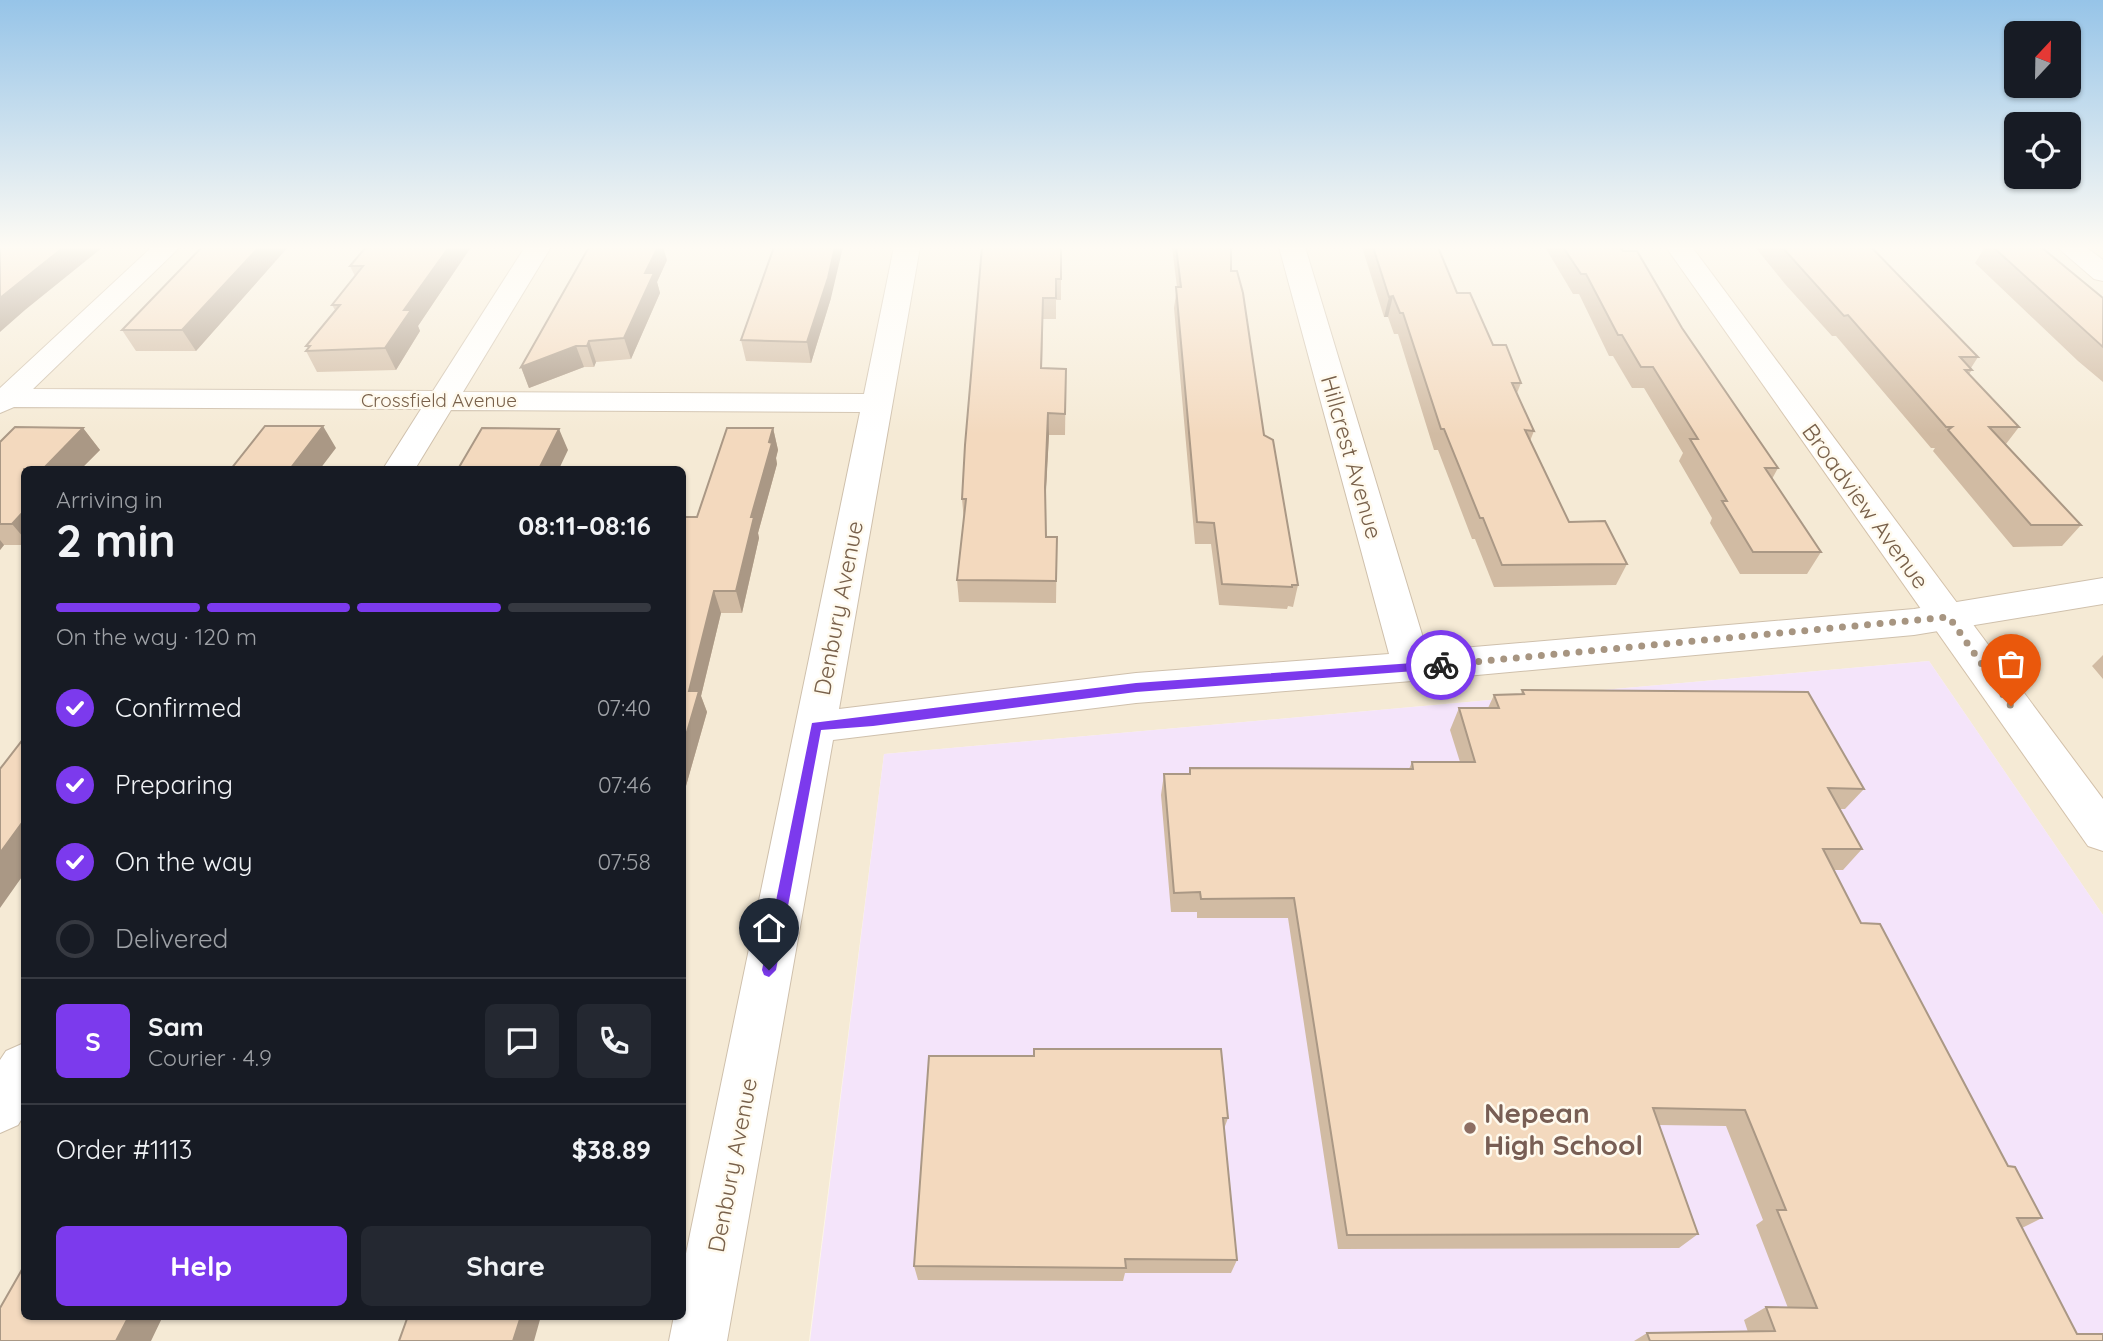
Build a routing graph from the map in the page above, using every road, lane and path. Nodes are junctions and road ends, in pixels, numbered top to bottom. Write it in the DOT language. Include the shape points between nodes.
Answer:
graph roads {
  1 [pos="100,310"];
  2 [pos="499,310"];
  3 [pos="895,310"];
  4 [pos="1310,310"];
  5 [pos="1725,310"];
  6 [pos="2,400"];
  7 [pos="442,401"];
  8 [pos="878,403"];
  9 [pos="401,466"];
  10 [pos="2103,591"];
  11 [pos="1949,617"];
  12 [pos="1412,667"];
  13 [pos="816,726"];
  14 [pos="2103,833"];
  15 [pos="21,1073"];
  16 [pos="0,1107"];
  17 [pos="698,1341"];
  1 -- 6 [label="street"];
  2 -- 7 [label="street"];
  3 -- 8 [label="street, Denbury Avenue"];
  4 -- 12 [label="street, Hillcrest Avenue"];
  5 -- 11 [label="street, Broadview Avenue"];
  6 -- 7 [label="street, Crossfield Avenue"];
  7 -- 8 [label="street, Crossfield Avenue"];
  7 -- 9 [label="street"];
  8 -- 13 [label="street, Denbury Avenue"];
  10 -- 11 [label="street"];
  11 -- 12 [label="street"];
  11 -- 14 [label="street, Broadview Avenue"];
  12 -- 13 [label="street" via="1136,688"];
  13 -- 17 [label="street, Denbury Avenue"];
  15 -- 16 [label="street"];
}
